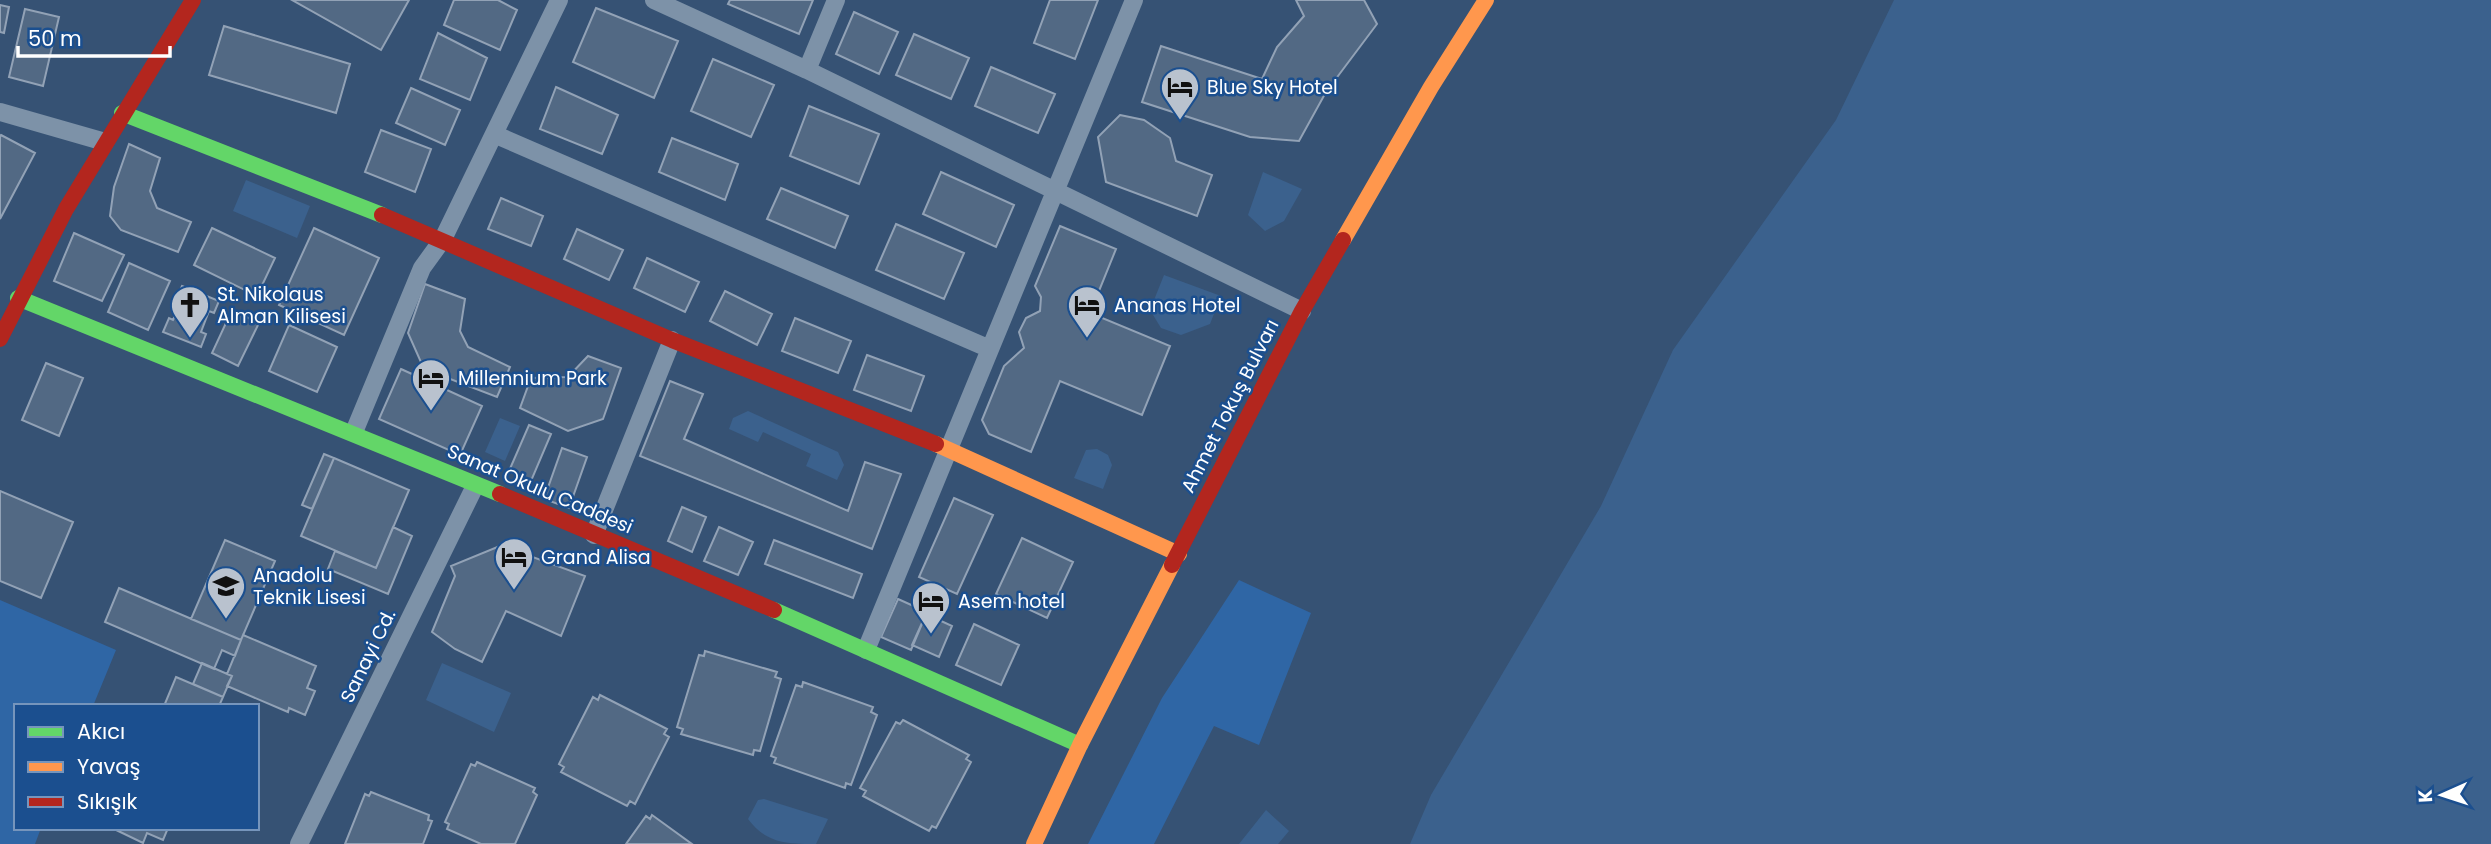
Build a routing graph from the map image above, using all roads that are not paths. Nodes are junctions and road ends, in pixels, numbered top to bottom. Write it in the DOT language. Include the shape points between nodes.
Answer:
graph roads {
  1 [pos="193,0"];
  2 [pos="559,0"];
  3 [pos="654,0"];
  4 [pos="836,0"];
  5 [pos="1134,0"];
  6 [pos="1486,0"];
  7 [pos="807,70"];
  8 [pos="0,112"];
  9 [pos="122,113"];
  10 [pos="496,135"];
  11 [pos="105,142"];
  12 [pos="1058,191"];
  13 [pos="443,239"];
  14 [pos="18,298"];
  15 [pos="1302,311"];
  16 [pos="0,339"];
  17 [pos="672,340"];
  18 [pos="990,349"];
  19 [pos="354,432"];
  20 [pos="948,449"];
  21 [pos="475,486"];
  22 [pos="594,535"];
  23 [pos="1179,554"];
  24 [pos="866,650"];
  25 [pos="1080,745"];
  26 [pos="299,844"];
  27 [pos="1034,844"];
  1 -- 9 [label="street"];
  2 -- 10 [label="street"];
  3 -- 7 [label="street"];
  4 -- 7 [label="street"];
  5 -- 12 [label="street"];
  6 -- 15 [label="street, Ahmet Tokuş Bulvarı"];
  7 -- 12 [label="street"];
  8 -- 11 [label="street"];
  9 -- 11 [label="street"];
  9 -- 13 [label="street"];
  10 -- 13 [label="street"];
  10 -- 18 [label="street"];
  11 -- 14 [label="street"];
  12 -- 15 [label="street"];
  12 -- 18 [label="street"];
  13 -- 17 [label="street"];
  13 -- 19 [label="street" via="422,268"];
  14 -- 16 [label="street"];
  14 -- 19 [label="street, Sanat Okulu Caddesi"];
  15 -- 23 [label="street, Ahmet Tokuş Bulvarı"];
  17 -- 20 [label="street"];
  17 -- 22 [label="street"];
  18 -- 20 [label="street"];
  19 -- 21 [label="street, Sanat Okulu Caddesi"];
  20 -- 23 [label="street"];
  20 -- 24 [label="street"];
  21 -- 22 [label="street, Sanat Okulu Caddesi"];
  21 -- 26 [label="street, Sanayi Cd."];
  22 -- 24 [label="street, Sanat Okulu Caddesi"];
  23 -- 25 [label="street, Ahmet Tokuş Bulvarı"];
  24 -- 25 [label="street, Sanat Okulu Caddesi"];
  25 -- 27 [label="street, Ahmet Tokuş Bulvarı"];
}
